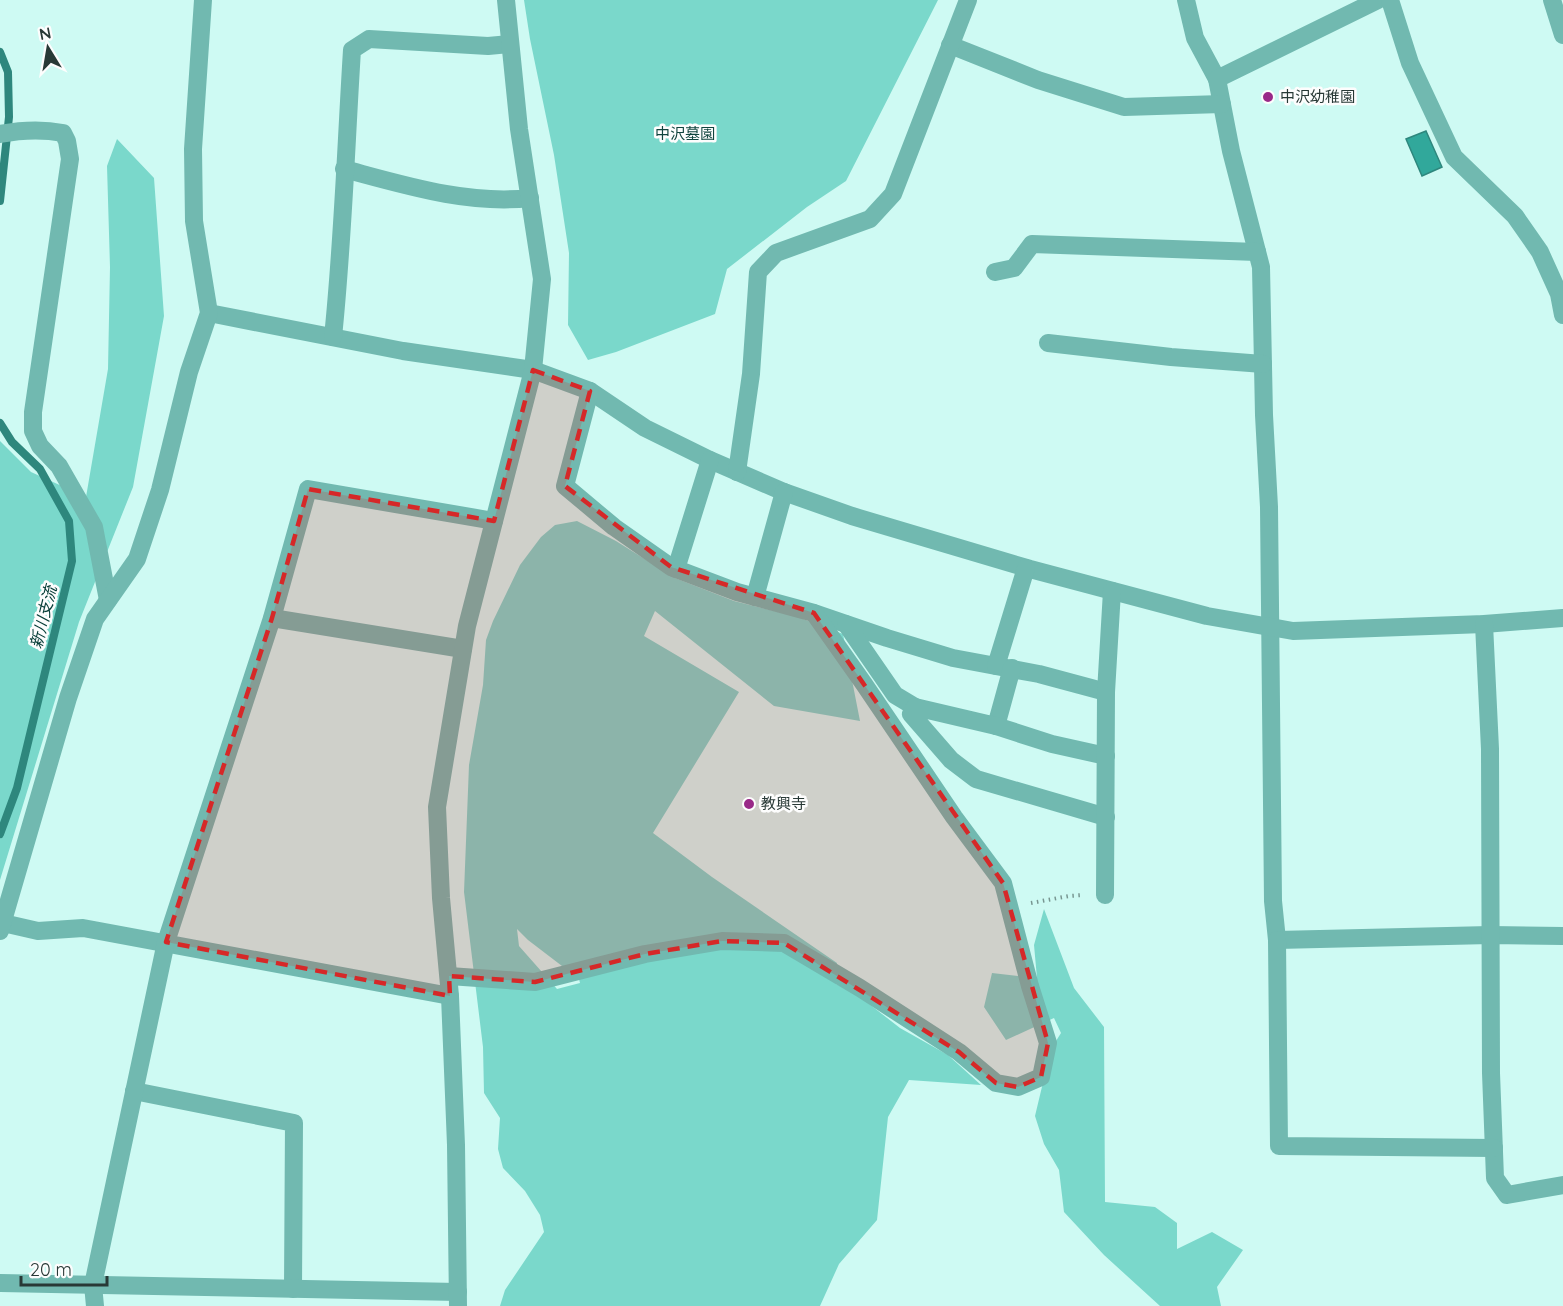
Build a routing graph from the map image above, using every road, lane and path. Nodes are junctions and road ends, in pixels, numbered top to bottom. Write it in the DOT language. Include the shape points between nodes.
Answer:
graph roads {
  1 [pos="203,0"];
  2 [pos="506,0"];
  3 [pos="968,0"];
  4 [pos="1186,0"];
  5 [pos="1378,0"];
  6 [pos="1390,0"];
  7 [pos="1552,0"];
  8 [pos="1563,35"];
  9 [pos="510,44"];
  10 [pos="950,45"];
  11 [pos="1217,79"];
  12 [pos="1222,104"];
  13 [pos="8,132"];
  14 [pos="344,169"];
  15 [pos="530,198"];
  16 [pos="1257,252"];
  17 [pos="995,272"];
  18 [pos="209,313"];
  19 [pos="1563,315"];
  20 [pos="333,337"];
  21 [pos="1048,343"];
  22 [pos="1263,364"];
  23 [pos="533,370"];
  24 [pos="590,391"];
  25 [pos="710,460"];
  26 [pos="737,472"];
  27 [pos="784,492"];
  28 [pos="494,520"];
  29 [pos="1026,568"];
  30 [pos="676,569"];
  31 [pos="1113,591"];
  32 [pos="755,597"];
  33 [pos="108,600"];
  34 [pos="814,613"];
  35 [pos="272,618"];
  36 [pos="1563,618"];
  37 [pos="846,624"];
  38 [pos="1484,624"];
  39 [pos="1270,627"];
  40 [pos="463,649"];
  41 [pos="1004,667"];
  42 [pos="1106,692"];
  43 [pos="915,707"];
  44 [pos="996,726"];
  45 [pos="1106,756"];
  46 [pos="1106,817"];
  47 [pos="1105,895"];
  48 [pos="1069,896"];
  49 [pos="1010,907"];
  50 [pos="1,927"];
  51 [pos="1490,935"];
  52 [pos="1563,936"];
  53 [pos="1277,940"];
  54 [pos="166,942"];
  55 [pos="449,976"];
  56 [pos="450,996"];
  57 [pos="134,1091"];
  58 [pos="1494,1148"];
  59 [pos="1563,1185"];
  60 [pos="0,1283"];
  61 [pos="93,1285"];
  62 [pos="293,1289"];
  63 [pos="458,1299"];
  64 [pos="95,1306"];
  1 -- 18 [label="street" via="193,149 194,221"];
  2 -- 9 [label="street"];
  3 -- 10 [label="street"];
  4 -- 11 [label="street" via="1195,38"];
  5 -- 11 [label="street"];
  6 -- 19 [label="street" via="1410,63 1454,157 1515,216 1540,252 1559,294"];
  7 -- 8 [label="street"];
  9 -- 14 [label="street" via="369,39 352,50"];
  9 -- 15 [label="street"];
  10 -- 12 [label="street" via="1038,80 1124,107"];
  10 -- 26 [label="street" via="893,194 870,219 776,253 758,272 751,374"];
  11 -- 12 [label="street"];
  12 -- 16 [label="street"];
  13 -- 33 [label="street" via="47,130 63,133 67,141 70,159 33,431 40,446 59,466 94,527"];
  14 -- 15 [label="street" via="421,190 505,201"];
  14 -- 20 [label="street"];
  15 -- 23 [label="street" via="542,279"];
  16 -- 17 [label="street" via="1032,244 1014,268"];
  16 -- 22 [label="street" via="1261,267"];
  18 -- 20 [label="street"];
  18 -- 33 [label="street" via="189,372 150,520 136,559"];
  20 -- 23 [label="street"];
  21 -- 22 [label="street"];
  22 -- 39 [label="street"];
  23 -- 24 [label="street"];
  23 -- 28 [label="street"];
  24 -- 25 [label="street" via="645,428"];
  24 -- 30 [label="street" via="564,486 614,527"];
  25 -- 26 [label="street"];
  25 -- 30 [label="street"];
  26 -- 27 [label="street"];
  27 -- 29 [label="street"];
  27 -- 32 [label="street"];
  28 -- 35 [label="street" via="308,489"];
  28 -- 40 [label="street"];
  29 -- 31 [label="street"];
  29 -- 41 [label="street"];
  30 -- 32 [label="street"];
  31 -- 39 [label="street" via="1207,616"];
  31 -- 42 [label="street"];
  32 -- 34 [label="street"];
  33 -- 50 [label="street" via="96,619 68,698"];
  34 -- 37 [label="street"];
  34 -- 49 [label="street" via="1003,883"];
  35 -- 40 [label="street"];
  35 -- 54 [label="street"];
  36 -- 38 [label="street"];
  37 -- 41 [label="street" via="953,658"];
  37 -- 43 [label="street" via="895,695"];
  38 -- 39 [label="street" via="1293,631"];
  38 -- 51 [label="street" via="1490,749"];
  39 -- 53 [label="street" via="1273,901"];
  40 -- 55 [label="street" via="437,807"];
  41 -- 42 [label="street"];
  41 -- 44 [label="street"];
  42 -- 45 [label="street"];
  43 -- 44 [label="street"];
  43 -- 46 [label="street" via="911,714 951,760 976,779"];
  44 -- 45 [label="street"];
  45 -- 46 [label="street"];
  46 -- 47 [label="street"];
  48 -- 49 [label="path"];
  49 -- 55 [label="street" via="1048,1043 1041,1077 1018,1087 996,1083 958,1052 784,942 722,941 645,954 535,982"];
  50 -- 54 [label="street" via="38,931 83,928"];
  51 -- 52 [label="street"];
  51 -- 53 [label="street"];
  51 -- 58 [label="street"];
  53 -- 58 [label="street" via="1279,1146"];
  54 -- 56 [label="street"];
  54 -- 57 [label="street"];
  55 -- 56 [label="street"];
  56 -- 63 [label="street"];
  57 -- 61 [label="street"];
  57 -- 62 [label="street" via="294,1123"];
  58 -- 59 [label="street" via="1495,1178 1507,1195"];
  60 -- 61 [label="street"];
  61 -- 62 [label="street"];
  61 -- 64 [label="street"];
  62 -- 63 [label="street"];
}
